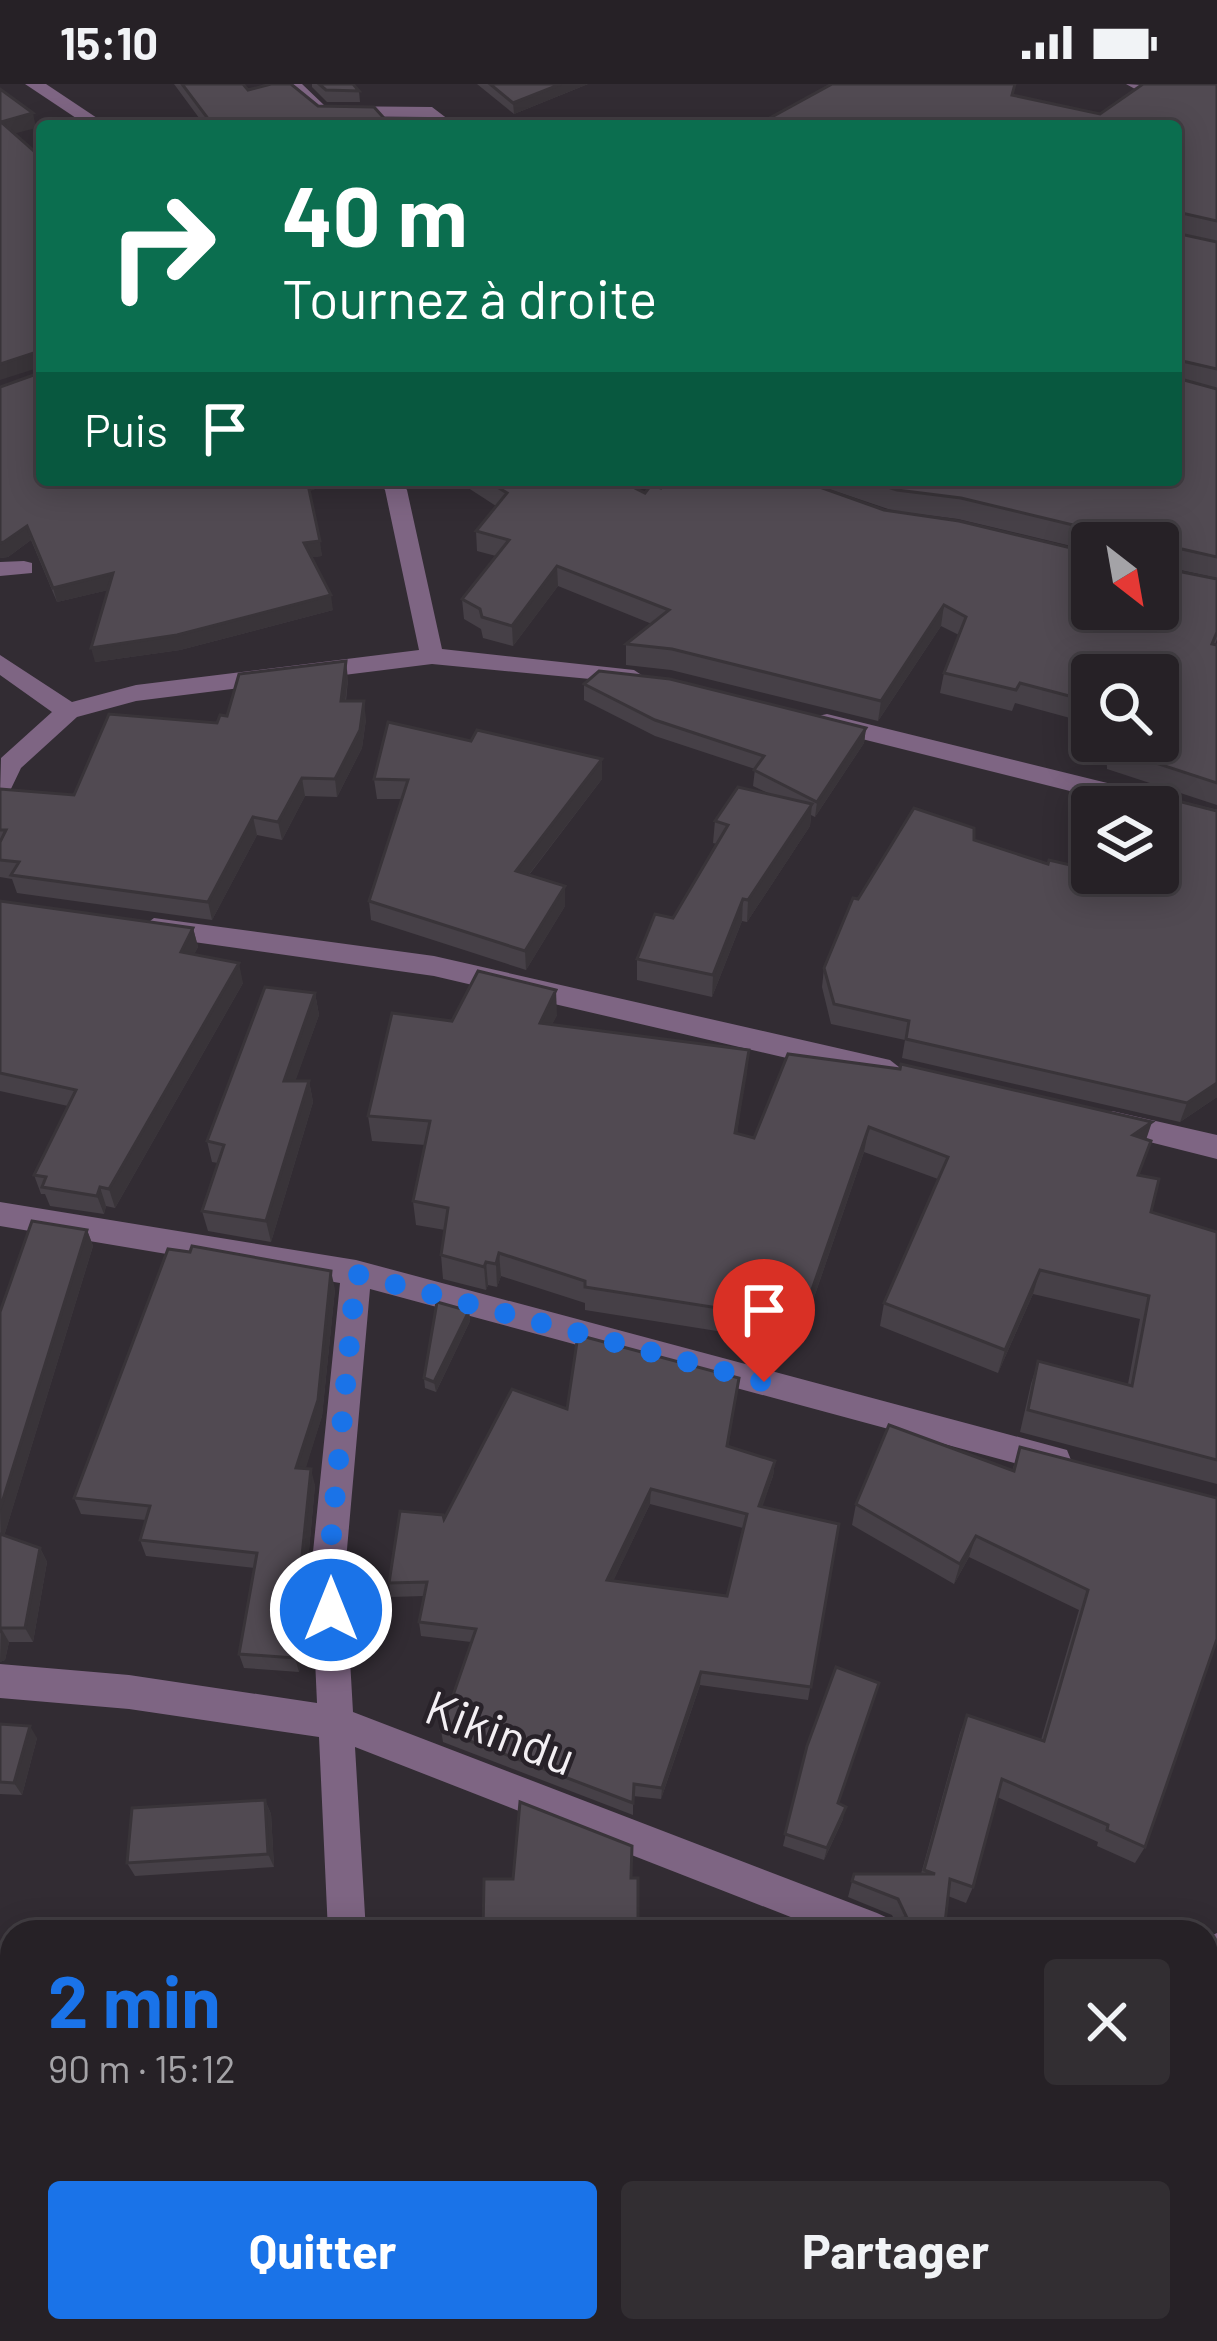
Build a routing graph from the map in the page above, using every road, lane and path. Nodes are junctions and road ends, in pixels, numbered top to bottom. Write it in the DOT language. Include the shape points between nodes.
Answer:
graph roads {
  1 [pos="34,84"];
  2 [pos="292,84"];
  3 [pos="1135,84"];
  4 [pos="1217,95"];
  5 [pos="91,120"];
  6 [pos="441,120"];
  7 [pos="401,486"];
  8 [pos="432,656"];
  9 [pos="0,663"];
  10 [pos="670,682"];
  11 [pos="68,711"];
  12 [pos="806,716"];
  13 [pos="0,787"];
  14 [pos="1217,819"];
  15 [pos="133,925"];
  16 [pos="918,1078"];
  17 [pos="1079,1115"];
  18 [pos="1217,1147"];
  19 [pos="0,1214"];
  20 [pos="356,1274"];
  21 [pos="1081,1467"];
  22 [pos="0,1681"];
  23 [pos="338,1723"];
  24 [pos="346,1920"];
  25 [pos="846,1920"];
  1 -- 5 [label="street"];
  2 -- 6 [label="street" via="320,111 432,112"];
  3 -- 4 [label="street"];
  7 -- 8 [label="street"];
  8 -- 10 [label="street"];
  8 -- 11 [label="street" via="136,693"];
  9 -- 11 [label="street"];
  11 -- 13 [label="street" via="10,764"];
  12 -- 14 [label="street"];
  15 -- 16 [label="street" via="434,967"];
  17 -- 18 [label="street"];
  19 -- 20 [label="street"];
  20 -- 21 [label="street"];
  20 -- 23 [label="street" via="328,1572"];
  22 -- 23 [label="street, Kikindu"];
  23 -- 24 [label="street"];
  23 -- 25 [label="street, Kikindu"];
}
